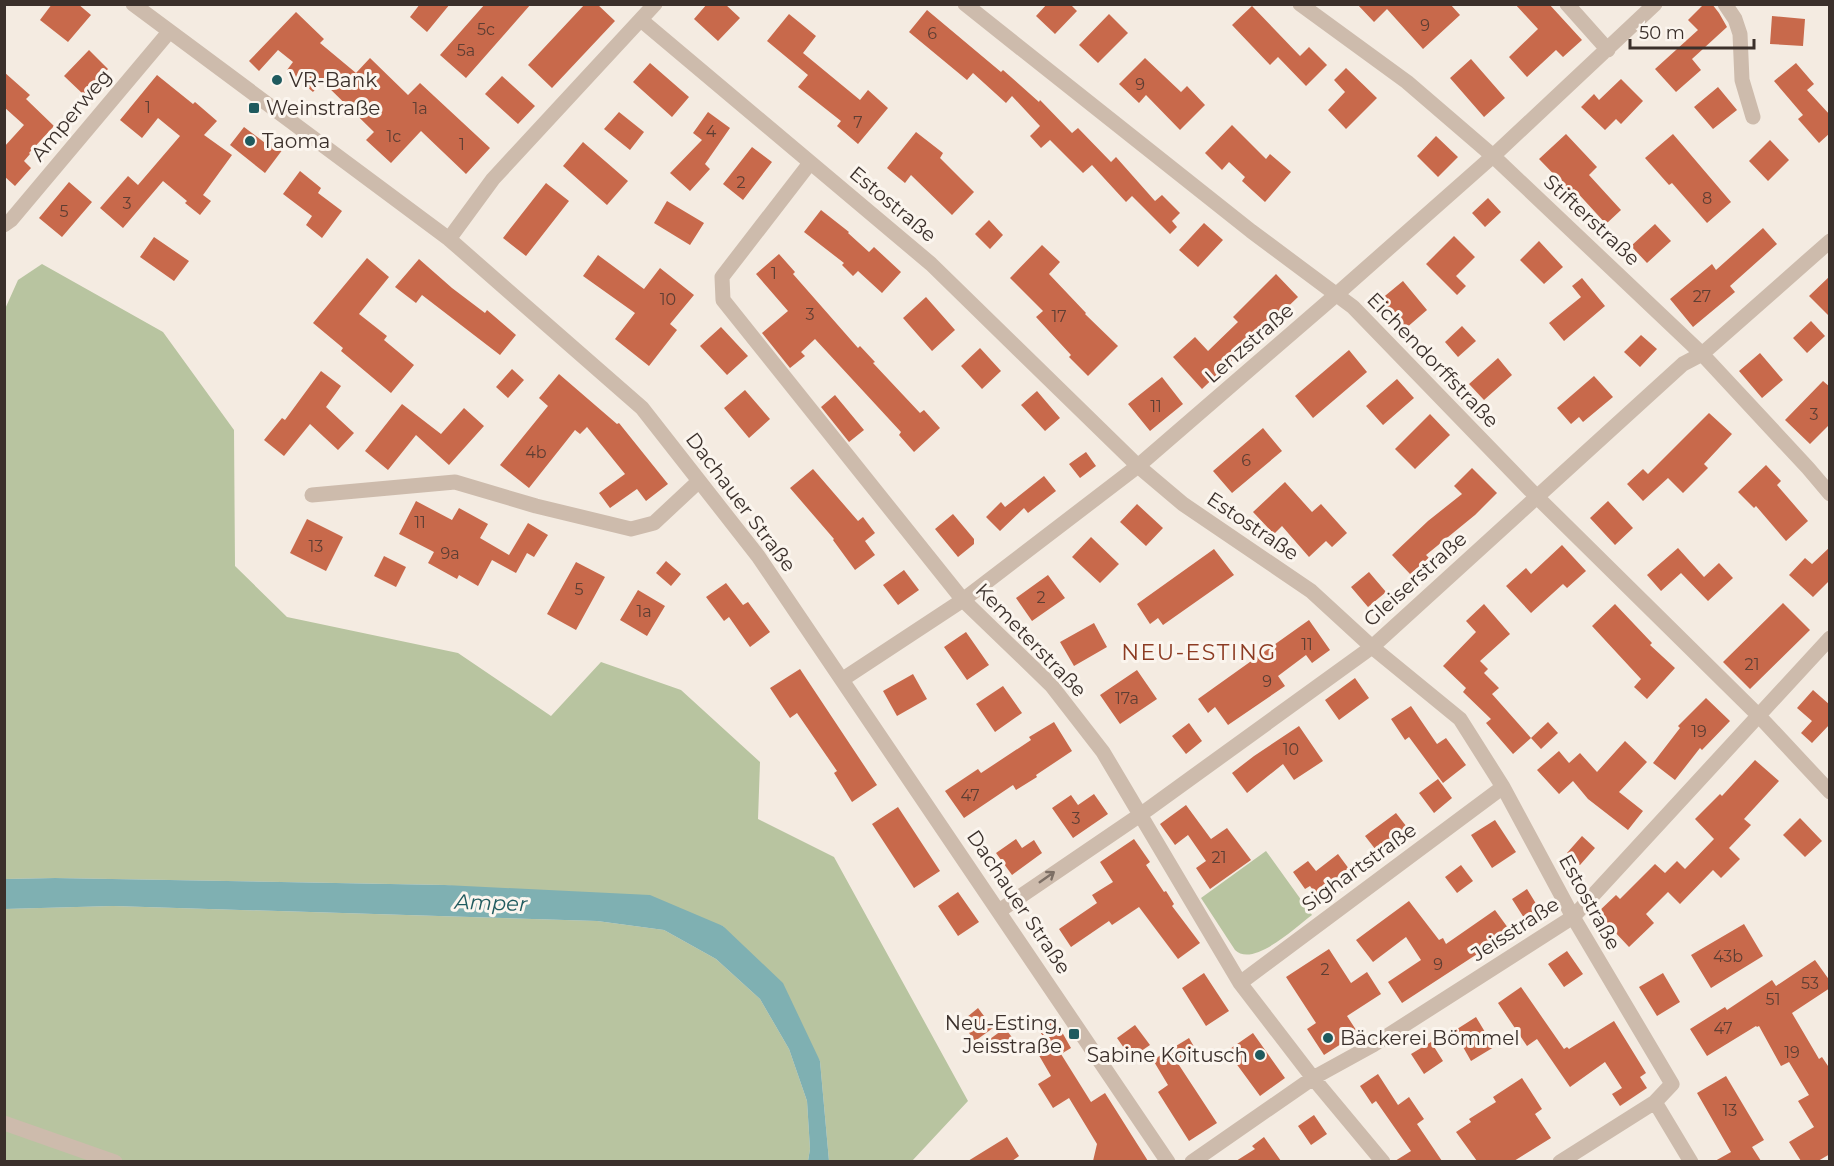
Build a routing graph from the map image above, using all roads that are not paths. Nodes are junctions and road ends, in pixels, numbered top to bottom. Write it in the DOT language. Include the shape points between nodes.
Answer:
graph roads {
  1 [pos="133,4"];
  2 [pos="655,4"];
  3 [pos="965,4"];
  4 [pos="1300,4"];
  5 [pos="1567,4"];
  6 [pos="1654,4"];
  7 [pos="1725,4"];
  8 [pos="641,20"];
  9 [pos="169,32"];
  10 [pos="1608,50"];
  11 [pos="1753,117"];
  12 [pos="1493,156"];
  13 [pos="810,163"];
  14 [pos="4,225"];
  15 [pos="449,238"];
  16 [pos="1830,241"];
  17 [pos="1338,294"];
  18 [pos="1702,354"];
  19 [pos="1138,466"];
  20 [pos="699,481"];
  21 [pos="1830,494"];
  22 [pos="312,495"];
  23 [pos="1537,496"];
  24 [pos="963,600"];
  25 [pos="1830,638"];
  26 [pos="1372,647"];
  27 [pos="843,679"];
  28 [pos="1759,716"];
  29 [pos="1503,787"];
  30 [pos="1830,792"];
  31 [pos="1140,815"];
  32 [pos="999,911"];
  33 [pos="1573,917"];
  34 [pos="1240,983"];
  35 [pos="1313,1078"];
  36 [pos="1655,1102"];
  37 [pos="4,1123"];
  38 [pos="116,1161"];
  39 [pos="1168,1161"];
  40 [pos="1192,1161"];
  41 [pos="1383,1161"];
  42 [pos="1560,1161"];
  43 [pos="1691,1161"];
  1 -- 9 [label="street, Dachauer Straße"];
  2 -- 8 [label="street"];
  3 -- 17 [label="street, Eichendorffstraße" via="1251,231"];
  4 -- 12 [label="street, Stifterstraße" via="1407,82"];
  5 -- 10 [label="street"];
  6 -- 10 [label="street, Lenzstraße"];
  7 -- 11 [label="street" via="1740,34 1742,80"];
  8 -- 13 [label="street, Estostraße"];
  8 -- 15 [label="street" via="493,179"];
  9 -- 14 [label="street, Amperweg"];
  9 -- 15 [label="street, Dachauer Straße"];
  10 -- 12 [label="street, Lenzstraße"];
  12 -- 17 [label="street, Lenzstraße"];
  12 -- 18 [label="street, Stifterstraße"];
  13 -- 19 [label="street, Estostraße" via="931,264"];
  13 -- 24 [label="street, Kemeterstraße" via="722,277 723,300"];
  15 -- 20 [label="street, Dachauer Straße" via="642,408"];
  16 -- 18 [label="street, Gleiserstraße"];
  17 -- 19 [label="street, Lenzstraße"];
  17 -- 23 [label="street, Eichendorffstraße"];
  18 -- 21 [label="street, Stifterstraße"];
  18 -- 23 [label="street, Gleiserstraße" via="1683,364"];
  19 -- 24 [label="street, Lenzstraße"];
  19 -- 26 [label="street, Estostraße" via="1184,504 1311,591"];
  20 -- 22 [label="street" via="654,523 631,529 455,482"];
  20 -- 27 [label="street, Dachauer Straße" via="758,556"];
  23 -- 26 [label="street, Gleiserstraße"];
  23 -- 28 [label="street, Eichendorffstraße"];
  24 -- 27 [label="street, Lenzstraße"];
  24 -- 31 [label="street, Kemeterstraße" via="1051,685 1103,752"];
  25 -- 28 [label="street, Jeisstraße"];
  26 -- 29 [label="street, Estostraße" via="1461,719"];
  26 -- 31 [label="street, Gleiserstraße"];
  27 -- 32 [label="street, Dachauer Straße"];
  28 -- 30 [label="street, Eichendorffstraße"];
  28 -- 33 [label="street, Jeisstraße"];
  29 -- 33 [label="street, Estostraße"];
  29 -- 34 [label="street, Sighartstraße"];
  32 -- 31 [label="street, Gleiserstraße, one-way"];
  31 -- 34 [label="street, Kemeterstraße"];
  32 -- 39 [label="street, Dachauer Straße"];
  33 -- 35 [label="street, Jeisstraße" via="1373,1045"];
  33 -- 36 [label="street, Estostraße" via="1672,1084"];
  34 -- 35 [label="street, Kemeterstraße"];
  35 -- 40 [label="street, Jeisstraße"];
  35 -- 41 [label="street, Kemeterstraße"];
  36 -- 42 [label="street"];
  36 -- 43 [label="street"];
  37 -- 38 [label="street"];
}
